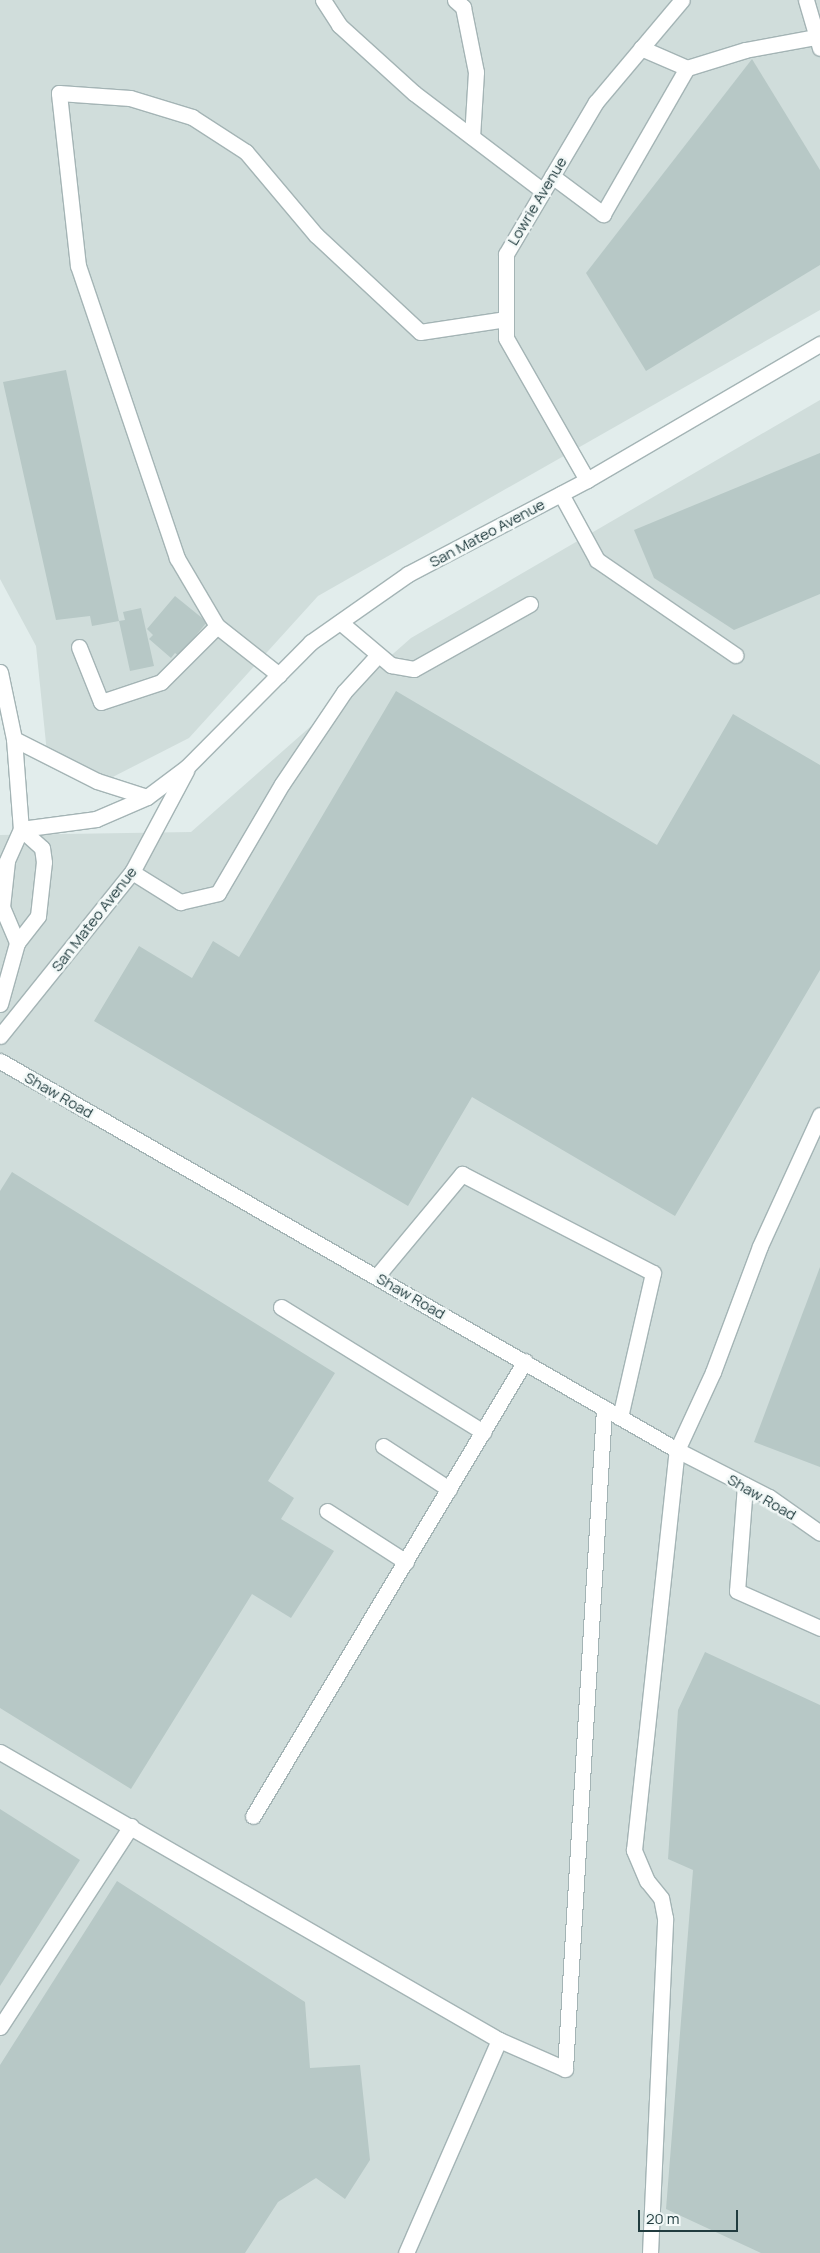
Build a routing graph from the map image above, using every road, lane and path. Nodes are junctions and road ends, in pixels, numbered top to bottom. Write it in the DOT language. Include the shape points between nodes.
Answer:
graph roads {
  1 [pos="323,0"];
  2 [pos="455,0"];
  3 [pos="682,0"];
  4 [pos="806,0"];
  5 [pos="817,42"];
  6 [pos="641,48"];
  7 [pos="687,68"];
  8 [pos="472,137"];
  9 [pos="552,176"];
  10 [pos="543,191"];
  11 [pos="506,319"];
  12 [pos="820,344"];
  13 [pos="587,480"];
  14 [pos="561,494"];
  15 [pos="530,604"];
  16 [pos="340,622"];
  17 [pos="217,626"];
  18 [pos="79,647"];
  19 [pos="378,655"];
  20 [pos="735,655"];
  21 [pos="0,672"];
  22 [pos="279,675"];
  23 [pos="14,738"];
  24 [pos="188,767"];
  25 [pos="148,797"];
  26 [pos="21,829"];
  27 [pos="132,872"];
  28 [pos="17,943"];
  29 [pos="0,1004"];
  30 [pos="0,1036"];
  31 [pos="0,1061"];
  32 [pos="820,1115"];
  33 [pos="377,1276"];
  34 [pos="281,1307"];
  35 [pos="525,1361"];
  36 [pos="604,1408"];
  37 [pos="620,1417"];
  38 [pos="483,1432"];
  39 [pos="383,1446"];
  40 [pos="677,1450"];
  41 [pos="745,1485"];
  42 [pos="449,1489"];
  43 [pos="327,1511"];
  44 [pos="820,1533"];
  45 [pos="406,1562"];
  46 [pos="820,1628"];
  47 [pos="0,1752"];
  48 [pos="253,1816"];
  49 [pos="130,1826"];
  50 [pos="0,2027"];
  51 [pos="499,2040"];
  52 [pos="406,2253"];
  53 [pos="650,2253"];
  1 -- 8 [label="main road" via="339,25 414,93"];
  2 -- 8 [label="main road" via="463,7 476,72"];
  3 -- 6 [label="main road, Lowrie Avenue"];
  4 -- 5 [label="main road"];
  5 -- 7 [label="main road" via="745,50"];
  6 -- 7 [label="main road"];
  6 -- 9 [label="main road, Lowrie Avenue" via="596,102"];
  7 -- 9 [label="main road" via="603,214"];
  8 -- 10 [label="main road"];
  9 -- 10 [label="main road, Lowrie Avenue"];
  10 -- 11 [label="main road, Lowrie Avenue" via="506,254"];
  11 -- 13 [label="main road, Lowrie Avenue" via="506,338"];
  11 -- 17 [label="main road" via="420,332 316,235 246,152 192,116 130,98 59,93 78,266 177,558"];
  12 -- 13 [label="main road, San Mateo Avenue"];
  13 -- 14 [label="main road, San Mateo Avenue"];
  14 -- 16 [label="main road, San Mateo Avenue" via="408,574"];
  14 -- 20 [label="main road" via="597,560"];
  15 -- 19 [label="main road" via="414,668 391,665"];
  16 -- 19 [label="main road"];
  16 -- 22 [label="main road, San Mateo Avenue" via="311,642"];
  17 -- 18 [label="main road" via="161,682 101,702"];
  17 -- 22 [label="main road"];
  19 -- 27 [label="main road" via="344,692 282,784 218,893 180,902"];
  21 -- 23 [label="main road"];
  22 -- 24 [label="main road, San Mateo Avenue"];
  23 -- 25 [label="main road" via="97,781"];
  23 -- 26 [label="main road"];
  24 -- 25 [label="main road, San Mateo Avenue"];
  24 -- 27 [label="main road, San Mateo Avenue"];
  25 -- 26 [label="main road, San Mateo Avenue" via="96,819"];
  26 -- 28 [label="main road" via="7,861 2,907"];
  26 -- 28 [label="main road" via="42,848 44,862 38,916"];
  27 -- 30 [label="main road, San Mateo Avenue"];
  28 -- 29 [label="main road"];
  31 -- 33 [label="main road, Shaw Road"];
  32 -- 40 [label="main road" via="760,1246 713,1372"];
  33 -- 35 [label="main road, Shaw Road"];
  33 -- 37 [label="main road" via="462,1174 653,1274"];
  34 -- 38 [label="main road"];
  35 -- 36 [label="main road, Shaw Road"];
  35 -- 38 [label="main road"];
  36 -- 37 [label="main road, Shaw Road"];
  36 -- 51 [label="main road" via="565,2069"];
  37 -- 40 [label="main road, Shaw Road"];
  38 -- 42 [label="main road"];
  39 -- 42 [label="main road"];
  40 -- 41 [label="main road, Shaw Road"];
  40 -- 53 [label="main road" via="634,1850 647,1881 661,1898 665,1918"];
  41 -- 44 [label="main road, Shaw Road" via="769,1497"];
  41 -- 46 [label="main road" via="737,1591"];
  42 -- 45 [label="main road"];
  43 -- 45 [label="main road"];
  45 -- 48 [label="main road"];
  47 -- 49 [label="main road"];
  49 -- 50 [label="main road"];
  49 -- 51 [label="main road"];
  51 -- 52 [label="main road"];
}
